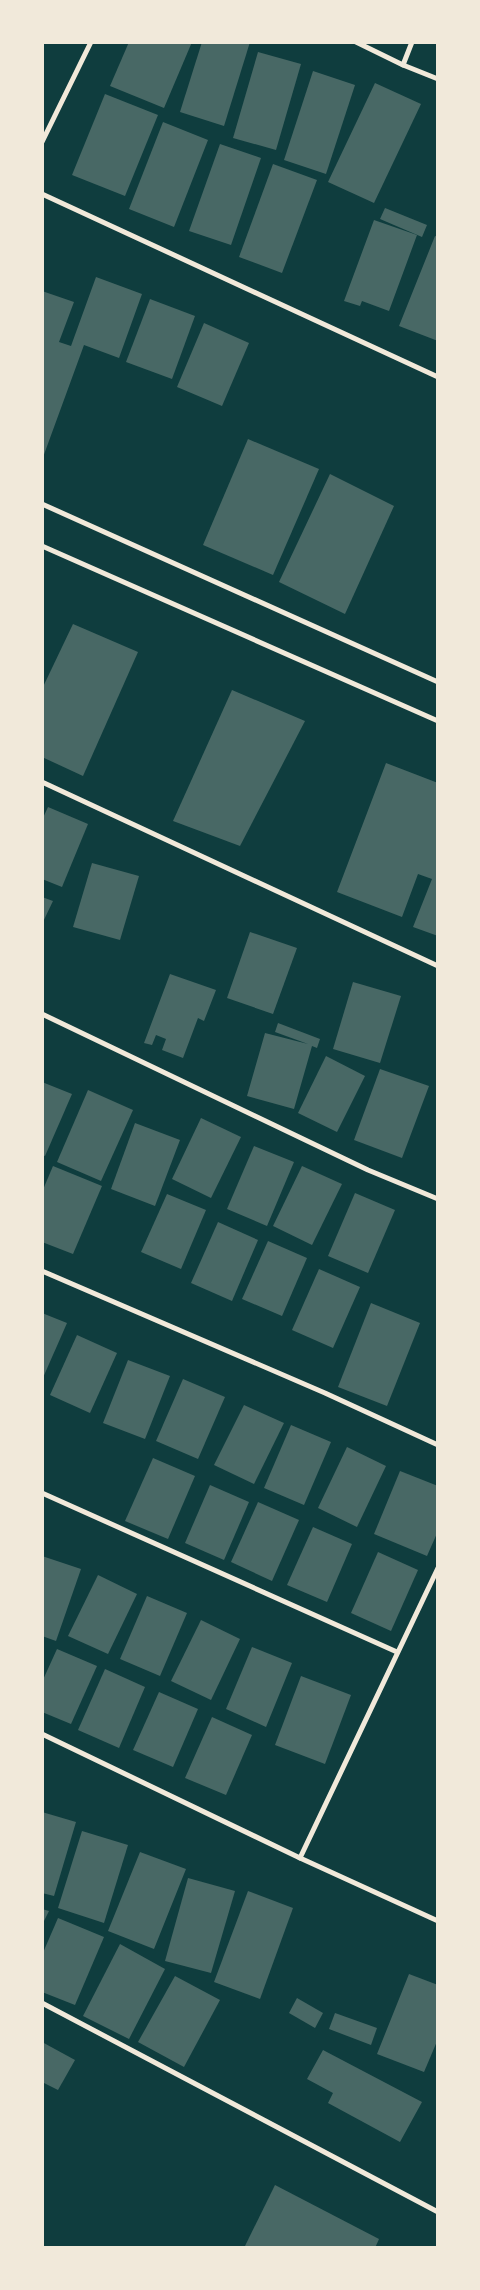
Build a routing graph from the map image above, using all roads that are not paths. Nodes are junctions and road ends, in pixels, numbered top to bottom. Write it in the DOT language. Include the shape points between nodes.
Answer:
graph roads {
  1 [pos="91,42"];
  2 [pos="356,42"];
  3 [pos="412,42"];
  4 [pos="403,65"];
  5 [pos="438,79"];
  6 [pos="42,142"];
  7 [pos="42,194"];
  8 [pos="438,378"];
  9 [pos="42,504"];
  10 [pos="42,546"];
  11 [pos="438,682"];
  12 [pos="438,722"];
  13 [pos="42,782"];
  14 [pos="438,966"];
  15 [pos="42,1014"];
  16 [pos="438,1198"];
  17 [pos="42,1271"];
  18 [pos="438,1445"];
  19 [pos="42,1493"];
  20 [pos="438,1568"];
  21 [pos="397,1652"];
  22 [pos="42,1734"];
  23 [pos="300,1858"];
  24 [pos="438,1921"];
  25 [pos="42,2003"];
  26 [pos="438,2212"];
  1 -- 6 [label="street"];
  2 -- 4 [label="street"];
  3 -- 4 [label="street"];
  4 -- 5 [label="street"];
  7 -- 8 [label="street"];
  9 -- 11 [label="street"];
  10 -- 12 [label="street"];
  13 -- 14 [label="street"];
  15 -- 16 [label="street" via="359,1165"];
  17 -- 18 [label="street"];
  19 -- 21 [label="street"];
  20 -- 21 [label="street"];
  21 -- 23 [label="street"];
  22 -- 23 [label="street"];
  23 -- 24 [label="street"];
  25 -- 26 [label="street"];
}
